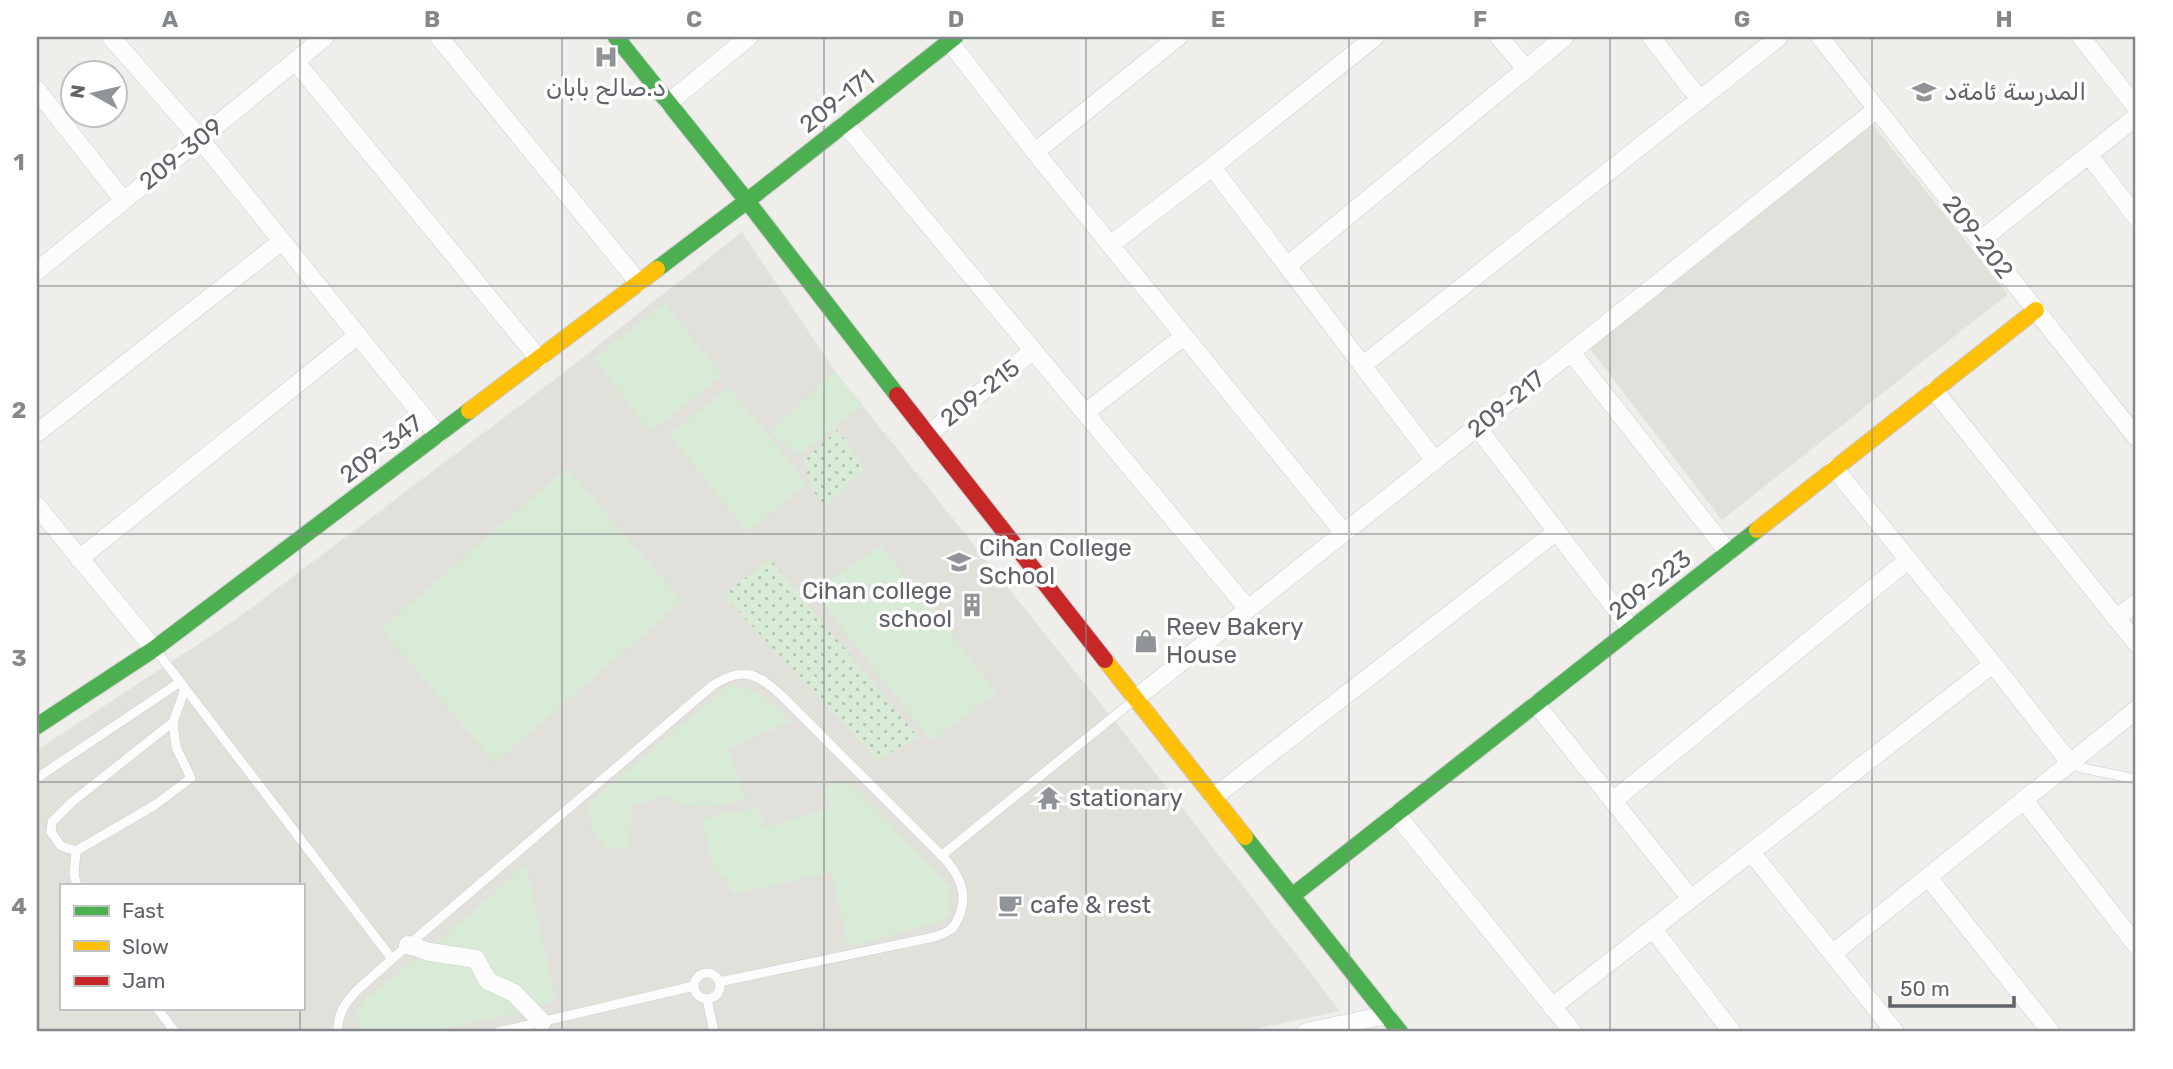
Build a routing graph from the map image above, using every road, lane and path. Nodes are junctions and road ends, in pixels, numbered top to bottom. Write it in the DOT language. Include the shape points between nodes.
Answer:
graph roads {
  1 [pos="325,37"];
  2 [pos="439,37"];
  3 [pos="616,37"];
  4 [pos="749,37"];
  5 [pos="1178,37"];
  6 [pos="1375,37"];
  7 [pos="1499,37"];
  8 [pos="1565,37"];
  9 [pos="1651,37"];
  10 [pos="1779,37"];
  11 [pos="1820,37"];
  12 [pos="2081,37"];
  13 [pos="117,39"];
  14 [pos="952,39"];
  15 [pos="295,61"];
  16 [pos="1526,69"];
  17 [pos="37,90"];
  18 [pos="1700,100"];
  19 [pos="668,103"];
  20 [pos="2136,107"];
  21 [pos="1877,109"];
  22 [pos="2136,117"];
  23 [pos="845,124"];
  24 [pos="200,139"];
  25 [pos="1035,152"];
  26 [pos="2089,155"];
  27 [pos="1212,167"];
  28 [pos="123,200"];
  29 [pos="747,201"];
  30 [pos="2136,217"];
  31 [pos="1981,240"];
  32 [pos="282,241"];
  33 [pos="1111,245"];
  34 [pos="1287,266"];
  35 [pos="37,271"];
  36 [pos="639,283"];
  37 [pos="2036,310"];
  38 [pos="358,335"];
  39 [pos="1184,336"];
  40 [pos="1033,351"];
  41 [pos="1571,352"];
  42 [pos="539,359"];
  43 [pos="1363,365"];
  44 [pos="1934,390"];
  45 [pos="1085,413"];
  46 [pos="1477,427"];
  47 [pos="37,433"];
  48 [pos="438,435"];
  49 [pos="927,435"];
  50 [pos="2136,437"];
  51 [pos="1435,461"];
  52 [pos="1834,468"];
  53 [pos="37,506"];
  54 [pos="1557,531"];
  55 [pos="1344,533"];
  56 [pos="1728,552"];
  57 [pos="79,559"];
  58 [pos="1908,560"];
  59 [pos="2136,603"];
  60 [pos="1248,609"];
  61 [pos="2116,619"];
  62 [pos="1631,629"];
  63 [pos="2136,643"];
  64 [pos="154,649"];
  65 [pos="1993,664"];
  66 [pos="182,686"];
  67 [pos="1136,698"];
  68 [pos="1536,704"];
  69 [pos="2136,710"];
  70 [pos="173,722"];
  71 [pos="38,724"];
  72 [pos="2070,763"];
  73 [pos="37,778"];
  74 [pos="2136,779"];
  75 [pos="1214,797"];
  76 [pos="2024,800"];
  77 [pos="1613,801"];
  78 [pos="1396,814"];
  79 [pos="76,851"];
  80 [pos="1751,852"];
  81 [pos="941,856"];
  82 [pos="1928,877"];
  83 [pos="77,884"];
  84 [pos="1292,896"];
  85 [pos="1691,899"];
  86 [pos="1653,929"];
  87 [pos="408,945"];
  88 [pos="2136,945"];
  89 [pos="1832,954"];
  90 [pos="391,959"];
  91 [pos="719,982"];
  92 [pos="694,986"];
  93 [pos="707,999"];
  94 [pos="1552,1007"];
  95 [pos="158,1010"];
  96 [pos="1387,1015"];
  97 [pos="542,1022"];
  98 [pos="175,1032"];
  99 [pos="338,1032"];
  100 [pos="498,1032"];
  101 [pos="713,1032"];
  102 [pos="1306,1032"];
  103 [pos="1400,1032"];
  104 [pos="1573,1032"];
  105 [pos="1732,1032"];
  106 [pos="1895,1032"];
  107 [pos="2051,1032"];
  1 -- 15 [label="street, 209-309"];
  2 -- 36 [label="street"];
  3 -- 19 [label="street"];
  4 -- 19 [label="street"];
  5 -- 25 [label="street"];
  6 -- 27 [label="street"];
  7 -- 16 [label="street"];
  8 -- 16 [label="street"];
  9 -- 18 [label="street"];
  10 -- 18 [label="street"];
  11 -- 21 [label="street, 209-202"];
  12 -- 20 [label="street"];
  13 -- 24 [label="street"];
  14 -- 23 [label="street, 209-171"];
  14 -- 25 [label="street"];
  15 -- 24 [label="street, 209-309"];
  15 -- 42 [label="street"];
  16 -- 34 [label="street"];
  17 -- 28 [label="street"];
  18 -- 43 [label="street"];
  19 -- 29 [label="street"];
  21 -- 31 [label="street, 209-202"];
  21 -- 41 [label="street, 209-217"];
  22 -- 26 [label="street"];
  23 -- 29 [label="street, 209-171"];
  23 -- 40 [label="street"];
  24 -- 28 [label="street, 209-309"];
  24 -- 32 [label="street"];
  25 -- 33 [label="street"];
  26 -- 30 [label="street"];
  26 -- 31 [label="street"];
  27 -- 33 [label="street"];
  27 -- 34 [label="street"];
  28 -- 35 [label="street, 209-309"];
  29 -- 36 [label="street, 209-347"];
  29 -- 49 [label="street"];
  31 -- 37 [label="street, 209-202"];
  32 -- 38 [label="street"];
  32 -- 47 [label="street"];
  33 -- 39 [label="street"];
  34 -- 43 [label="street"];
  36 -- 42 [label="street, 209-347"];
  37 -- 44 [label="street, 209-223"];
  37 -- 50 [label="street, 209-202"];
  38 -- 48 [label="street"];
  38 -- 57 [label="street"];
  39 -- 45 [label="street"];
  39 -- 55 [label="street"];
  40 -- 45 [label="street"];
  40 -- 49 [label="street, 209-215"];
  41 -- 46 [label="street, 209-217"];
  41 -- 56 [label="street"];
  42 -- 48 [label="street, 209-347"];
  43 -- 51 [label="street"];
  44 -- 52 [label="street, 209-223"];
  44 -- 61 [label="street"];
  45 -- 60 [label="street"];
  46 -- 51 [label="street, 209-217"];
  46 -- 54 [label="street"];
  48 -- 64 [label="street, 209-347"];
  49 -- 67 [label="street"];
  51 -- 55 [label="street, 209-217"];
  52 -- 56 [label="street, 209-223"];
  52 -- 58 [label="street"];
  53 -- 57 [label="street"];
  54 -- 62 [label="street"];
  54 -- 75 [label="street"];
  55 -- 60 [label="street, 209-217"];
  56 -- 62 [label="street, 209-223"];
  57 -- 64 [label="street"];
  58 -- 65 [label="street"];
  58 -- 77 [label="street"];
  59 -- 61 [label="street"];
  60 -- 67 [label="street, 209-217"];
  61 -- 63 [label="street"];
  62 -- 68 [label="street, 209-223"];
  64 -- 66 [label="lane"];
  64 -- 71 [label="street, 209-347"];
  65 -- 72 [label="street"];
  65 -- 80 [label="street"];
  66 -- 70 [label="lane"];
  66 -- 73 [label="lane"];
  66 -- 90 [label="lane"];
  67 -- 75 [label="street"];
  67 -- 81 [label="lane"];
  68 -- 77 [label="street"];
  68 -- 78 [label="street, 209-223"];
  69 -- 72 [label="street"];
  70 -- 79 [label="lane" via="176,747 191,778 155,805"];
  70 -- 79 [label="lane" via="52,822 51,832 61,846"];
  72 -- 74 [label="lane"];
  72 -- 76 [label="street"];
  75 -- 84 [label="street"];
  76 -- 82 [label="street"];
  76 -- 88 [label="street"];
  77 -- 85 [label="street"];
  78 -- 84 [label="street, 209-223"];
  78 -- 94 [label="street"];
  79 -- 83 [label="lane"];
  80 -- 85 [label="street"];
  80 -- 89 [label="street"];
  81 -- 87 [label="lane" via="768,684 758,676 738,674 713,685"];
  81 -- 91 [label="lane" via="955,872 964,897 959,919 950,930"];
  82 -- 89 [label="street"];
  82 -- 107 [label="street"];
  84 -- 96 [label="street"];
  85 -- 86 [label="street"];
  86 -- 94 [label="street"];
  86 -- 105 [label="street"];
  87 -- 90 [label="lane"];
  87 -- 97 [label="street" via="476,959 488,981 514,993"];
  89 -- 106 [label="street"];
  90 -- 99 [label="lane" via="348,999 340,1012"];
  91 -- 92 [label="lane" via="704,974"];
  91 -- 93 [label="lane" via="717,993"];
  92 -- 93 [label="lane" via="699,997"];
  92 -- 97 [label="lane"];
  93 -- 101 [label="lane"];
  94 -- 104 [label="street"];
  95 -- 98 [label="lane"];
  96 -- 102 [label="street"];
  96 -- 103 [label="street"];
  97 -- 100 [label="lane"];
}
